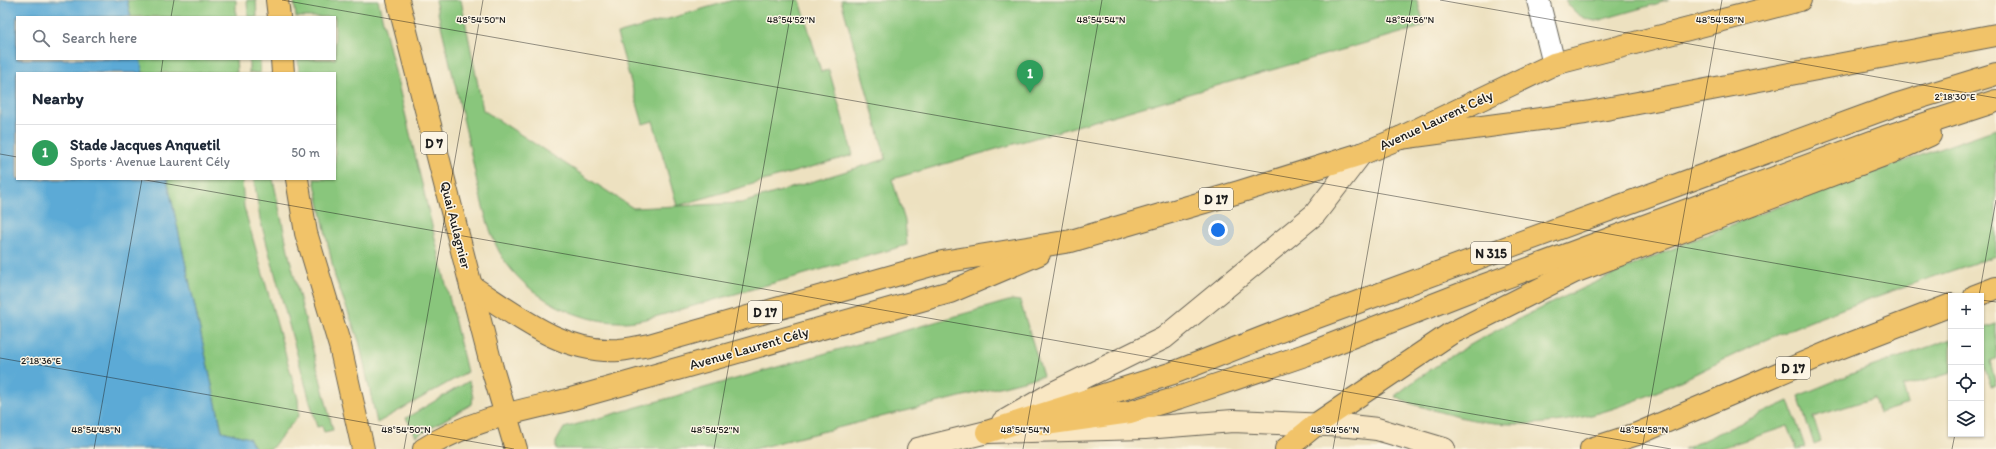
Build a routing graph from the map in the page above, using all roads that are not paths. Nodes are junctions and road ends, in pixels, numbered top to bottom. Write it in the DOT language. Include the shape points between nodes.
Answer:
graph roads {
  1 [pos="277,0"];
  2 [pos="398,0"];
  3 [pos="1538,0"];
  4 [pos="1800,0"];
  5 [pos="279,16"];
  6 [pos="1996,35"];
  7 [pos="282,60"];
  8 [pos="1554,64"];
  9 [pos="283,72"];
  10 [pos="1996,74"];
  11 [pos="1996,100"];
  12 [pos="1996,106"];
  13 [pos="1400,138"];
  14 [pos="1361,154"];
  15 [pos="297,180"];
  16 [pos="1071,240"];
  17 [pos="471,286"];
  18 [pos="1996,288"];
  19 [pos="1983,293"];
  20 [pos="1948,306"];
  21 [pos="506,414"];
  22 [pos="1318,423"];
  23 [pos="987,432"];
  24 [pos="1637,434"];
  25 [pos="363,449"];
  26 [pos="424,449"];
  27 [pos="516,449"];
  28 [pos="918,449"];
  29 [pos="1286,449"];
  30 [pos="1444,449"];
  31 [pos="1591,449"];
  32 [pos="1614,449"];
  1 -- 5 [label="main road"];
  2 -- 17 [label="main road, Quai Aulagnier / D 7"];
  3 -- 8 [label="street"];
  4 -- 8 [label="main road, Avenue Laurent Cély / D 17"];
  6 -- 13 [label="main road" via="1585,113"];
  7 -- 9 [label="main road"];
  8 -- 13 [label="main road, Avenue Laurent Cély / D 17"];
  10 -- 23 [label="main road, N 315" via="1895,105 1305,321 1173,373"];
  11 -- 23 [label="main road, N 315" via="1878,140 1305,354 1181,397 1130,412"];
  12 -- 22 [label="main road" via="1892,152 1574,272 1450,334"];
  13 -- 14 [label="main road, Avenue Laurent Cély / D 17"];
  14 -- 16 [label="main road, Avenue Laurent Cély / D 17"];
  14 -- 23 [label="main road" via="1315,214 1164,338 1053,393"];
  15 -- 25 [label="main road" via="306,233 340,346"];
  16 -- 17 [label="main road, Avenue Laurent Cély / D 17" via="942,262 663,341 619,350 567,343 530,324"];
  16 -- 21 [label="main road, Avenue Laurent Cély / D 17" via="950,292 567,400"];
  17 -- 21 [label="main road, Quai Aulagnier / D 7"];
  18 -- 19 [label="main road"];
  20 -- 24 [label="main road, D 17" via="1834,350"];
  21 -- 26 [label="main road, Avenue Laurent Cély" via="452,434"];
  21 -- 27 [label="main road, Quai Aulagnier / D 7"];
  22 -- 23 [label="main road" via="1233,421 1145,428"];
  22 -- 29 [label="main road"];
  22 -- 30 [label="main road" via="1377,429"];
  23 -- 28 [label="main road"];
  24 -- 31 [label="main road, D 17"];
  24 -- 32 [label="street"];
}
